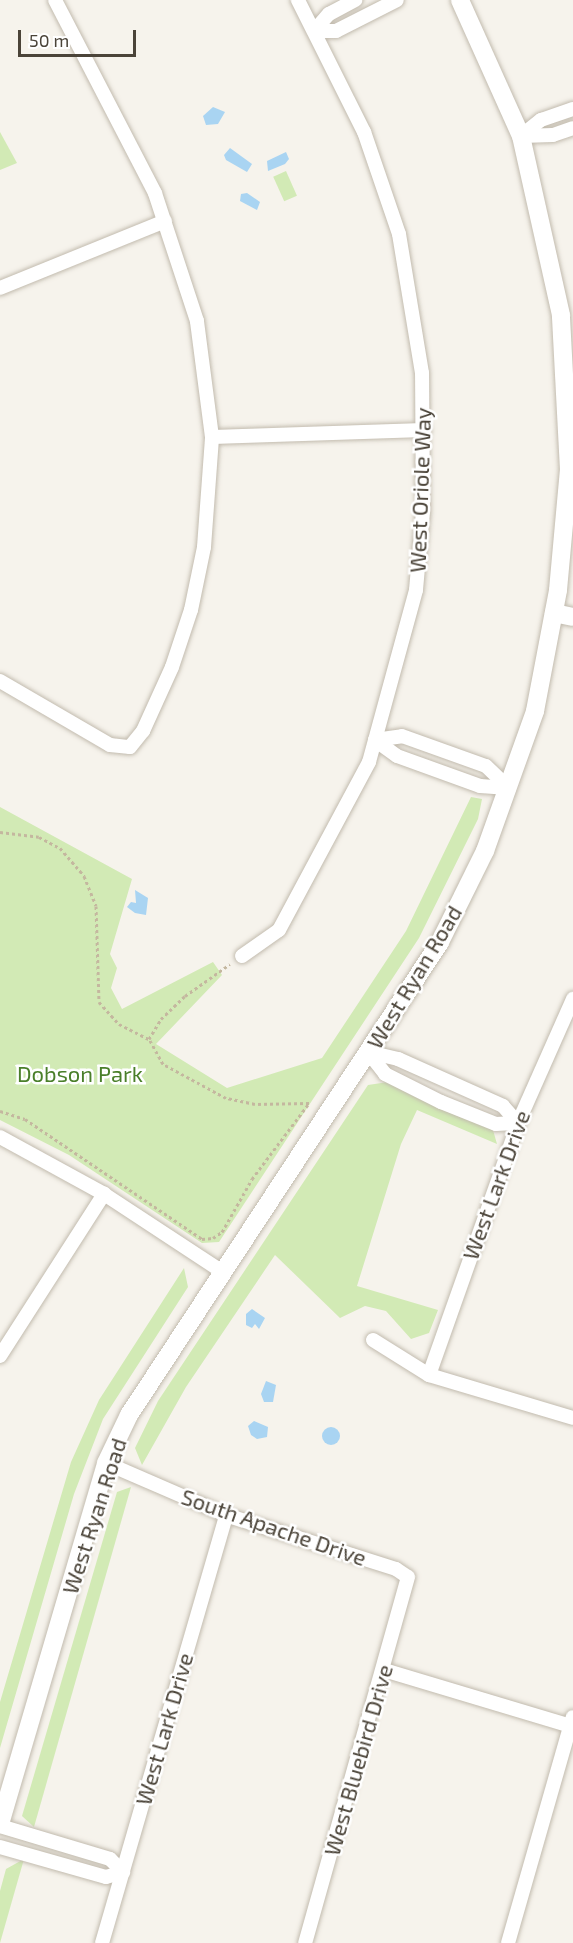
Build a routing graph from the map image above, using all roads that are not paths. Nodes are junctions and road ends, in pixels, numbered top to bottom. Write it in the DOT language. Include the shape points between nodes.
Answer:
graph roads {
  1 [pos="55,0"];
  2 [pos="298,0"];
  3 [pos="355,0"];
  4 [pos="397,0"];
  5 [pos="460,0"];
  6 [pos="314,31"];
  7 [pos="573,109"];
  8 [pos="573,128"];
  9 [pos="521,136"];
  10 [pos="165,221"];
  11 [pos="0,288"];
  12 [pos="424,430"];
  13 [pos="212,437"];
  14 [pos="554,613"];
  15 [pos="573,617"];
  16 [pos="0,681"];
  17 [pos="375,740"];
  18 [pos="509,788"];
  19 [pos="242,956"];
  20 [pos="573,999"];
  21 [pos="368,1052"];
  22 [pos="518,1123"];
  23 [pos="0,1137"];
  24 [pos="104,1194"];
  25 [pos="221,1271"];
  26 [pos="374,1340"];
  27 [pos="0,1356"];
  28 [pos="429,1375"];
  29 [pos="573,1418"];
  30 [pos="106,1463"];
  31 [pos="226,1515"];
  32 [pos="408,1577"];
  33 [pos="384,1670"];
  34 [pos="572,1721"];
  35 [pos="0,1825"];
  36 [pos="0,1847"];
  37 [pos="123,1872"];
  38 [pos="102,1943"];
  39 [pos="305,1943"];
  40 [pos="508,1943"];
  1 -- 10 [label="street" via="155,193"];
  2 -- 6 [label="street, West Oriole Way"];
  3 -- 6 [label="street" via="329,14"];
  4 -- 6 [label="street" via="336,31"];
  5 -- 9 [label="street, West Ryan Road"];
  6 -- 12 [label="street, West Oriole Way" via="364,132 399,234 422,373"];
  7 -- 9 [label="street" via="541,120"];
  8 -- 9 [label="street" via="553,135"];
  9 -- 14 [label="street, West Ryan Road" via="561,315 569,470"];
  10 -- 11 [label="street"];
  10 -- 13 [label="street" via="197,321"];
  12 -- 13 [label="street"];
  12 -- 17 [label="street, West Oriole Way" via="423,511 416,590"];
  13 -- 16 [label="street" via="204,547 191,610 172,667 143,731 130,747 110,745"];
  14 -- 15 [label="street"];
  14 -- 18 [label="street, West Ryan Road" via="536,711"];
  17 -- 18 [label="street" via="397,756 470,782"];
  17 -- 18 [label="street" via="402,736 486,766"];
  17 -- 19 [label="street, West Oriole Way" via="320,857 279,930"];
  18 -- 21 [label="street, West Ryan Road" via="485,851 440,942"];
  20 -- 22 [label="street, West Lark Drive"];
  21 -- 22 [label="street" via="398,1059 503,1106"];
  21 -- 22 [label="street" via="385,1074 441,1102 496,1124"];
  21 -- 25 [label="street, West Ryan Road"];
  22 -- 28 [label="street, West Lark Drive"];
  23 -- 24 [label="street"];
  24 -- 25 [label="street"];
  24 -- 27 [label="street"];
  25 -- 30 [label="street, West Ryan Road" via="152,1376"];
  26 -- 28 [label="street"];
  28 -- 29 [label="street"];
  30 -- 31 [label="street, South Apache Drive"];
  30 -- 35 [label="street, West Ryan Road"];
  31 -- 32 [label="street, South Apache Drive" via="396,1569"];
  31 -- 37 [label="street, West Lark Drive"];
  32 -- 33 [label="street, West Bluebird Drive"];
  33 -- 34 [label="street"];
  33 -- 39 [label="street, West Bluebird Drive"];
  34 -- 40 [label="street"];
  35 -- 37 [label="street" via="110,1859"];
  36 -- 37 [label="street" via="106,1876"];
  37 -- 38 [label="street, West Lark Drive"];
}
